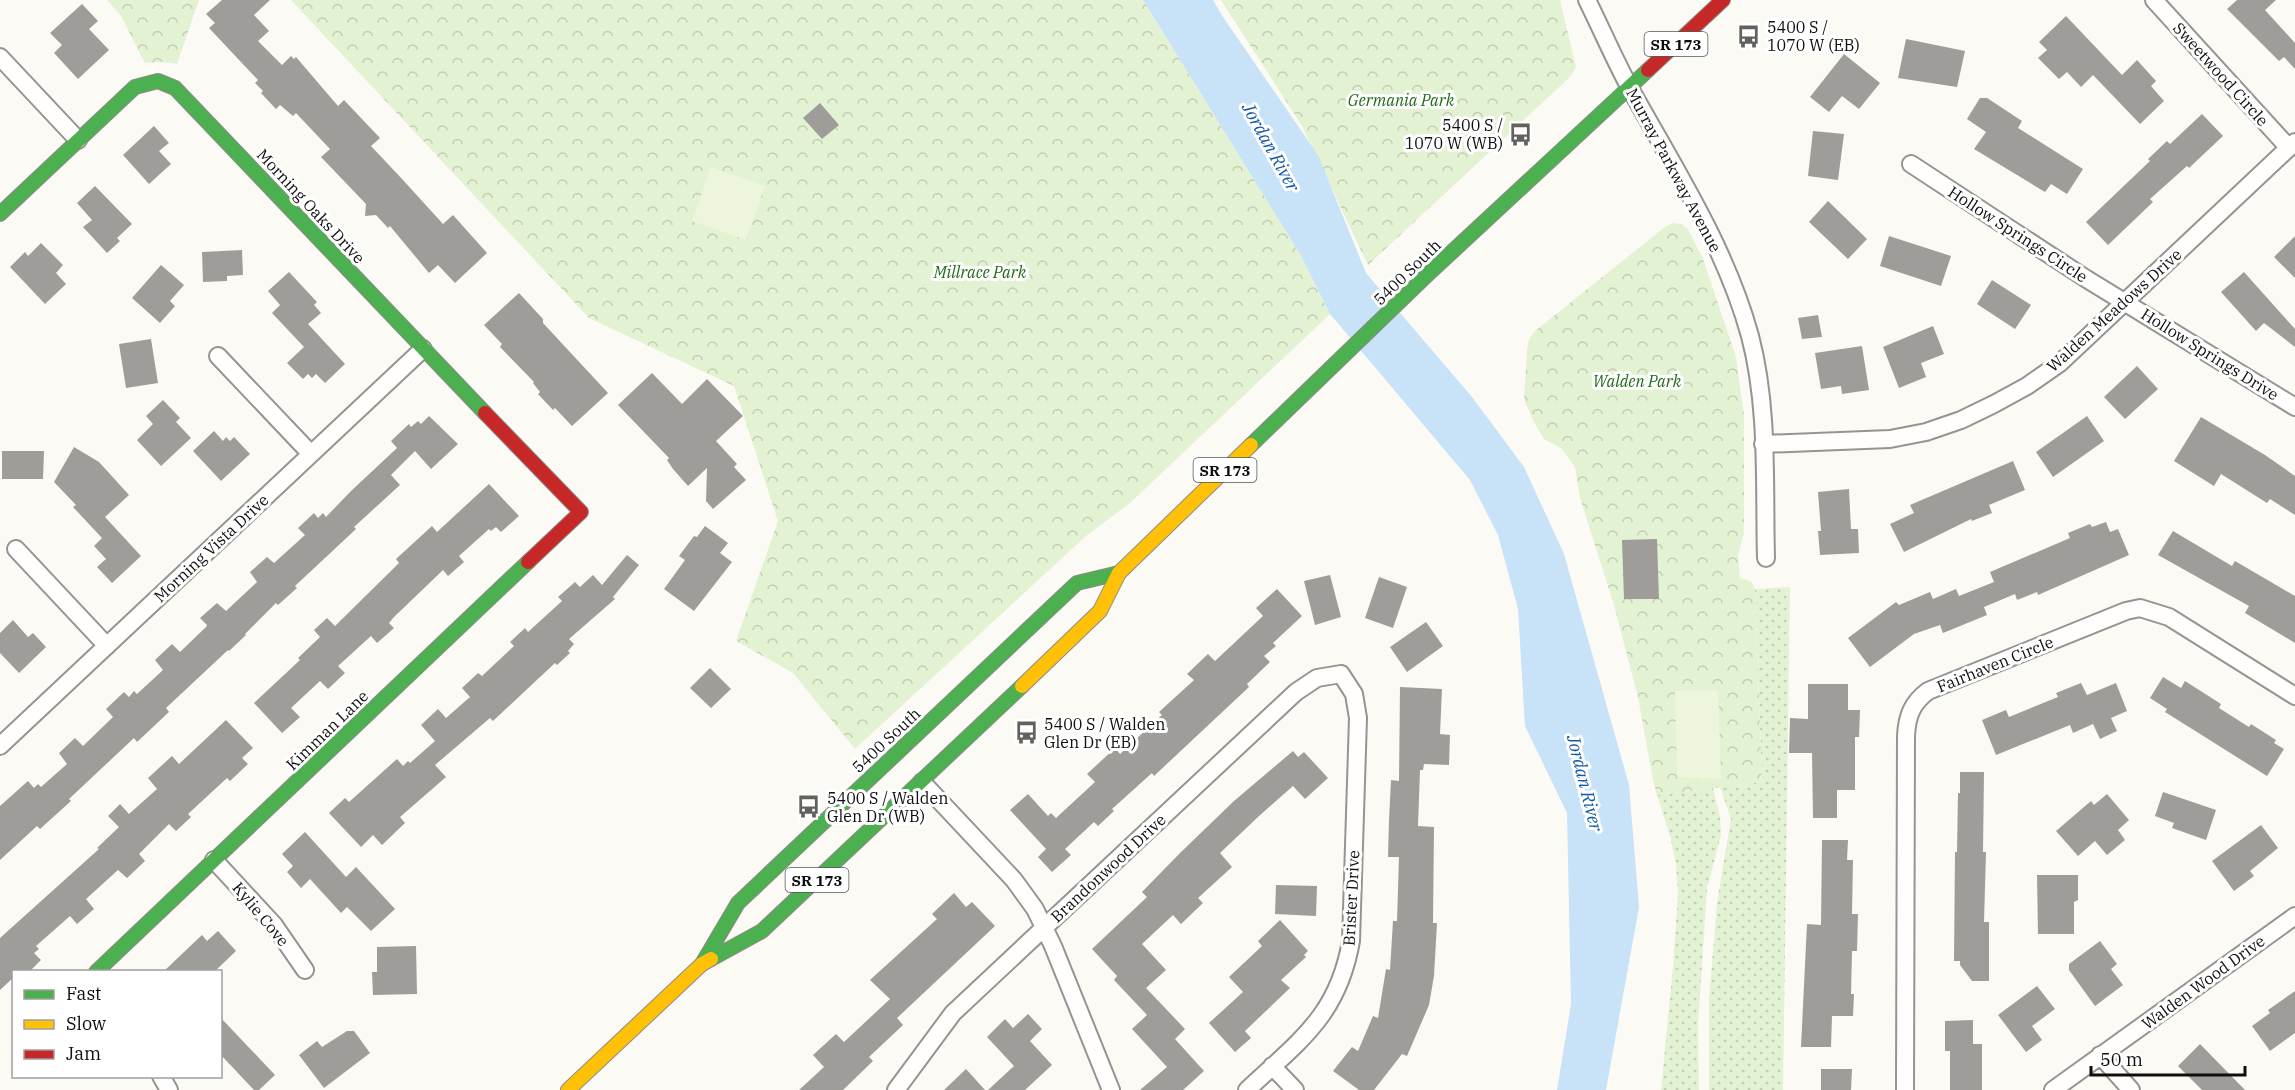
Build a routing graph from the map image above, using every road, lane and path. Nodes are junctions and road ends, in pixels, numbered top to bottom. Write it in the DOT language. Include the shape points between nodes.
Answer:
graph roads {
  1 [pos="1587,0"];
  2 [pos="1723,0"];
  3 [pos="2154,0"];
  4 [pos="0,57"];
  5 [pos="1629,88"];
  6 [pos="78,140"];
  7 [pos="2292,145"];
  8 [pos="1911,164"];
  9 [pos="0,214"];
  10 [pos="2126,302"];
  11 [pos="423,349"];
  12 [pos="218,356"];
  13 [pos="2295,406"];
  14 [pos="1763,444"];
  15 [pos="311,454"];
  16 [pos="581,512"];
  17 [pos="16,549"];
  18 [pos="1766,558"];
  19 [pos="1119,573"];
  20 [pos="107,646"];
  21 [pos="1341,674"];
  22 [pos="2295,696"];
  23 [pos="0,746"];
  24 [pos="922,782"];
  25 [pos="214,860"];
  26 [pos="2295,916"];
  27 [pos="1045,927"];
  28 [pos="702,964"];
  29 [pos="98,970"];
  30 [pos="305,970"];
  31 [pos="2100,1055"];
  32 [pos="1272,1066"];
  33 [pos="568,1090"];
  34 [pos="896,1090"];
  35 [pos="1111,1090"];
  36 [pos="1247,1090"];
  37 [pos="1295,1090"];
  38 [pos="1905,1090"];
  39 [pos="2053,1090"];
  40 [pos="2131,1090"];
  1 -- 5 [label="street, Murray Parkway Avenue"];
  2 -- 5 [label="main road, 5400 South / SR 173"];
  3 -- 7 [label="street, Sweetwood Circle"];
  4 -- 6 [label="street"];
  5 -- 14 [label="street, Murray Parkway Avenue" via="1718,250 1738,302 1756,369"];
  5 -- 19 [label="main road, 5400 South / SR 173" via="1426,276"];
  6 -- 9 [label="main road, Morning Oaks Drive"];
  6 -- 11 [label="main road, Morning Oaks Drive" via="135,87 158,81 175,88"];
  7 -- 10 [label="street, Walden Meadows Drive"];
  8 -- 10 [label="street, Hollow Springs Circle"];
  10 -- 13 [label="street, Hollow Springs Drive"];
  10 -- 14 [label="street, Walden Meadows Drive" via="2060,363 2027,386 1961,420 1890,439"];
  11 -- 15 [label="street, Morning Vista Drive"];
  11 -- 16 [label="main road, Morning Oaks Drive"];
  12 -- 15 [label="street"];
  14 -- 18 [label="street, Murray Parkway Avenue"];
  15 -- 20 [label="street, Morning Vista Drive"];
  16 -- 25 [label="main road, Kimman Lane"];
  17 -- 20 [label="street"];
  19 -- 24 [label="main road, 5400 South / SR 173" via="1100,611"];
  19 -- 28 [label="main road, 5400 South / SR 173" via="1077,583 893,755 738,903"];
  20 -- 23 [label="street, Morning Vista Drive"];
  21 -- 27 [label="street, Brandonwood Drive" via="1317,678 1296,692"];
  21 -- 32 [label="street, Brister Drive" via="1354,694 1358,718 1351,941 1340,985 1327,1010"];
  22 -- 38 [label="street, Fairhaven Circle" via="2169,618 2140,608 2112,616 1921,696 1910,711 1906,736"];
  24 -- 27 [label="street" via="1014,880"];
  24 -- 28 [label="main road, 5400 South / SR 173" via="762,931"];
  25 -- 29 [label="main road, Kimman Lane"];
  25 -- 30 [label="street, Kylie Cove" via="274,925"];
  26 -- 31 [label="street, Walden Wood Drive"];
  27 -- 34 [label="street, Brandonwood Drive" via="953,1013"];
  27 -- 35 [label="street"];
  28 -- 33 [label="main road, 5400 South / SR 173"];
  31 -- 39 [label="street, Walden Wood Drive"];
  31 -- 40 [label="street"];
  32 -- 36 [label="street, Brister Drive"];
  32 -- 37 [label="street"];
}
